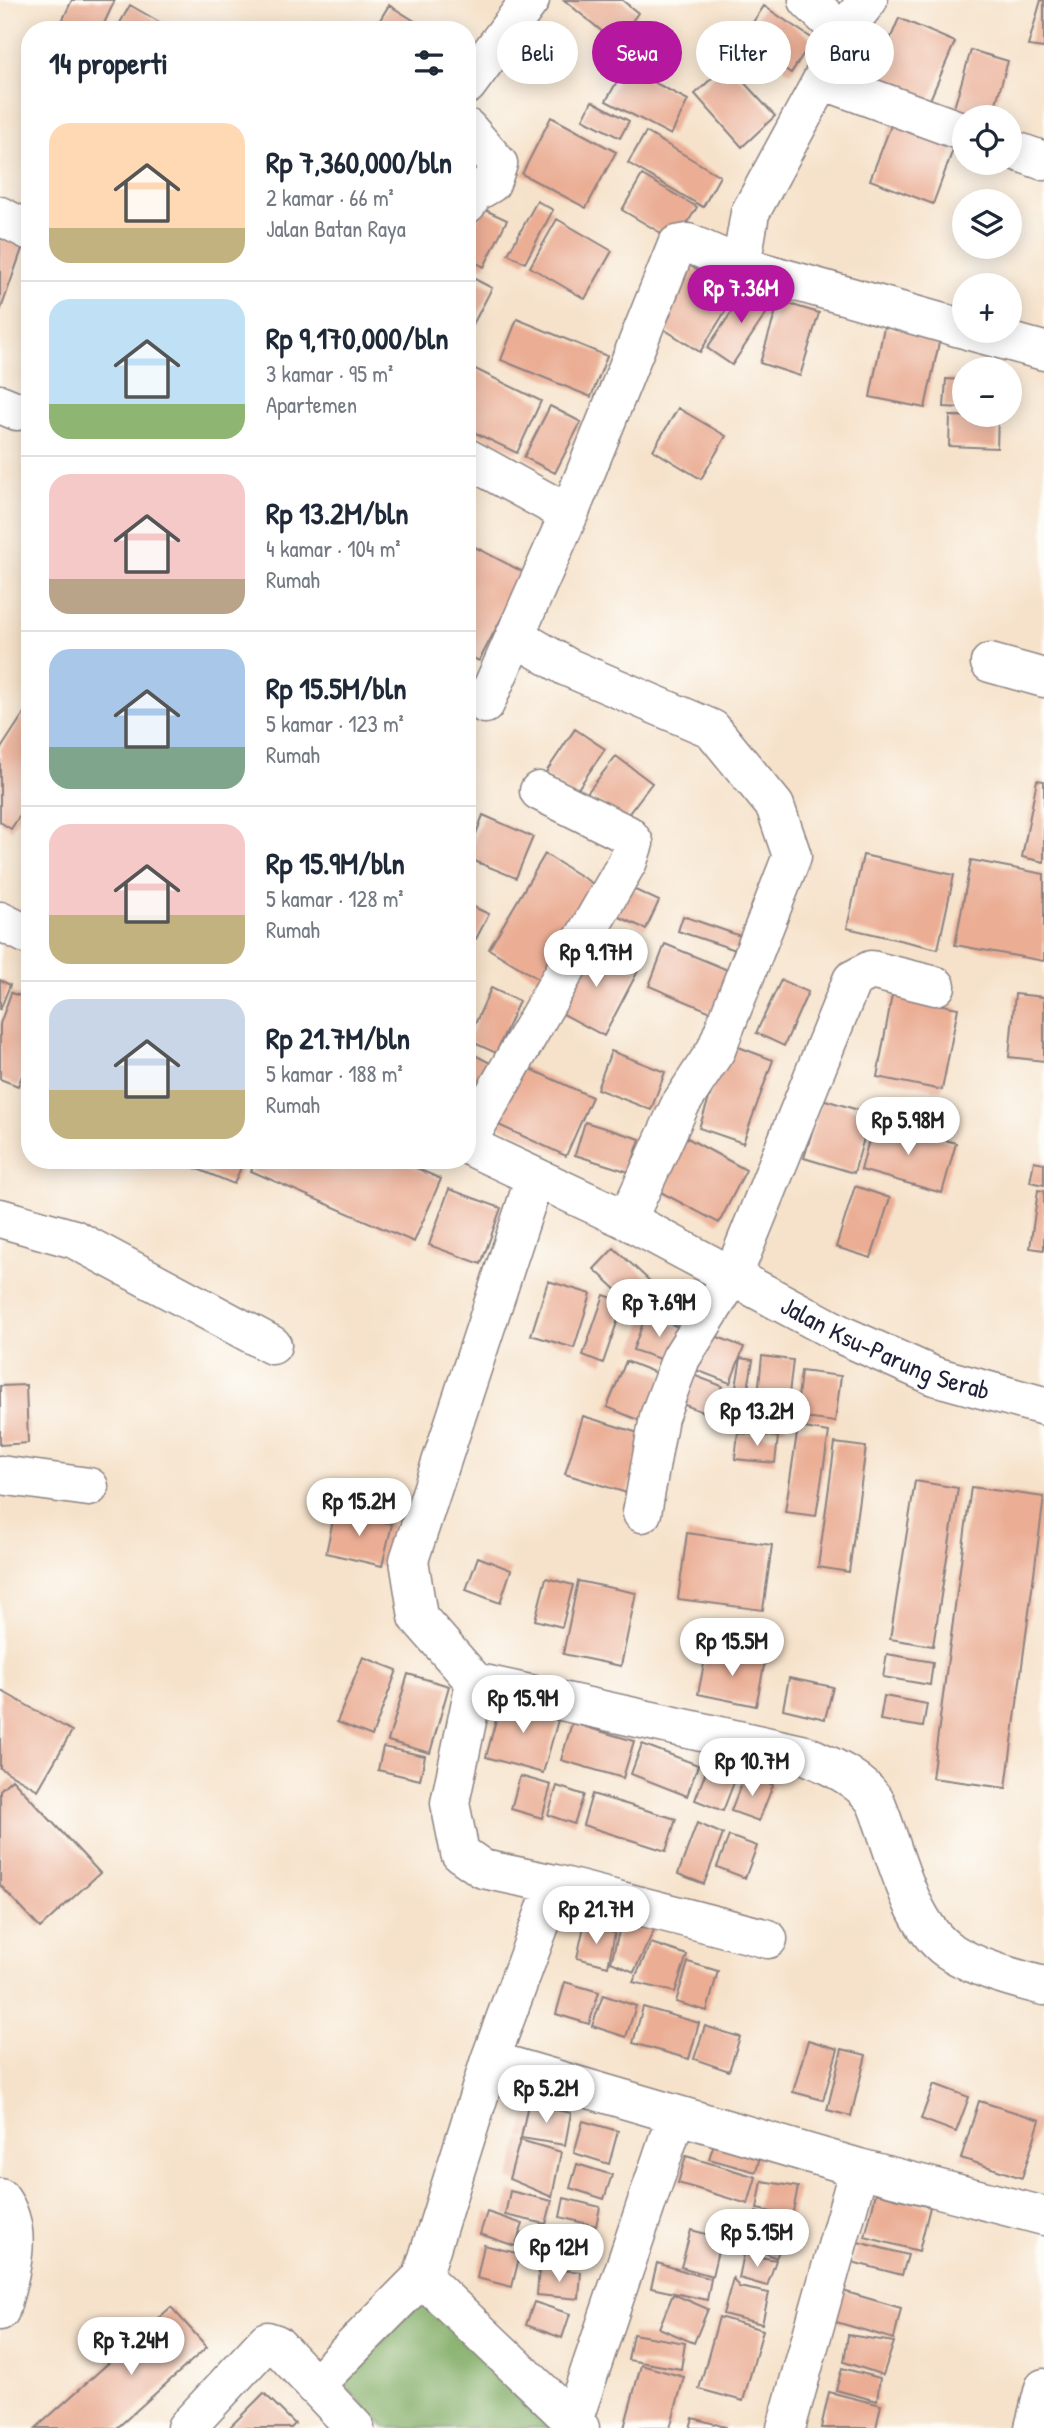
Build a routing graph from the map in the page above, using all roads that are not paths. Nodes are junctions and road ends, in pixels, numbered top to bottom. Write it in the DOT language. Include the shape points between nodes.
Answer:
graph roads {
  1 [pos="530,0"];
  2 [pos="808,0"];
  3 [pos="868,0"];
  4 [pos="830,21"];
  5 [pos="851,21"];
  6 [pos="476,73"];
  7 [pos="820,84"];
  8 [pos="833,84"];
  9 [pos="952,128"];
  10 [pos="476,138"];
  11 [pos="476,193"];
  12 [pos="0,216"];
  13 [pos="21,226"];
  14 [pos="741,266"];
  15 [pos="952,326"];
  16 [pos="1012,343"];
  17 [pos="1044,352"];
  18 [pos="476,463"];
  19 [pos="569,514"];
  20 [pos="516,637"];
  21 [pos="990,663"];
  22 [pos="1044,678"];
  23 [pos="485,704"];
  24 [pos="539,791"];
  25 [pos="0,921"];
  26 [pos="21,932"];
  27 [pos="936,986"];
  28 [pos="476,1127"];
  29 [pos="476,1148"];
  30 [pos="535,1177"];
  31 [pos="0,1218"];
  32 [pos="627,1220"];
  33 [pos="733,1275"];
  34 [pos="272,1345"];
  35 [pos="1044,1406"];
  36 [pos="0,1475"];
  37 [pos="89,1487"];
  38 [pos="642,1513"];
  39 [pos="475,1682"];
  40 [pos="555,1884"];
  41 [pos="768,1939"];
  42 [pos="1044,1986"];
  43 [pos="490,2060"];
  44 [pos="676,2116"];
  45 [pos="859,2168"];
  46 [pos="0,2198"];
  47 [pos="1044,2216"];
  48 [pos="410,2290"];
  49 [pos="0,2311"];
  50 [pos="314,2386"];
  51 [pos="1044,2388"];
  52 [pos="577,2425"];
  53 [pos="186,2428"];
  54 [pos="355,2428"];
  55 [pos="786,2428"];
  56 [pos="1034,2428"];
  1 -- 6 [label="street"];
  2 -- 4 [label="street"];
  3 -- 5 [label="street"];
  7 -- 14 [label="street" via="750,213"];
  8 -- 9 [label="street"];
  10 -- 11 [label="street" via="498,164 491,183"];
  12 -- 13 [label="street"];
  14 -- 15 [label="street"];
  14 -- 19 [label="street" via="688,243 677,245"];
  16 -- 17 [label="street"];
  18 -- 19 [label="street"];
  19 -- 20 [label="street"];
  20 -- 23 [label="street"];
  20 -- 32 [label="street" via="567,667 712,729 775,806 792,856 716,1050 680,1105"];
  21 -- 22 [label="street"];
  24 -- 28 [label="street" via="628,835 634,843 628,861"];
  25 -- 26 [label="street"];
  27 -- 33 [label="street" via="872,970 852,981"];
  29 -- 30 [label="street, Jalan Ksu-Parung Serab"];
  30 -- 32 [label="street, Jalan Ksu-Parung Serab"];
  30 -- 39 [label="street" via="410,1560 418,1617"];
  31 -- 34 [label="street" via="74,1239"];
  32 -- 33 [label="street, Jalan Ksu-Parung Serab"];
  33 -- 35 [label="street, Jalan Ksu-Parung Serab" via="842,1335 934,1376"];
  33 -- 38 [label="street" via="681,1358 659,1417"];
  36 -- 37 [label="street"];
  39 -- 40 [label="street" via="450,1802 460,1853 483,1869"];
  39 -- 42 [label="street" via="806,1755 837,1769 864,1786 875,1801 922,1922 948,1950 1006,1976"];
  40 -- 41 [label="street"];
  40 -- 43 [label="street"];
  43 -- 44 [label="street"];
  43 -- 48 [label="street"];
  44 -- 45 [label="street"];
  44 -- 52 [label="street"];
  45 -- 47 [label="street"];
  45 -- 55 [label="street"];
  46 -- 49 [label="street" via="13,2224 14,2249"];
  48 -- 50 [label="street"];
  48 -- 52 [label="street"];
  50 -- 53 [label="street" via="276,2344 267,2341"];
  50 -- 54 [label="street"];
  51 -- 56 [label="street"];
}
